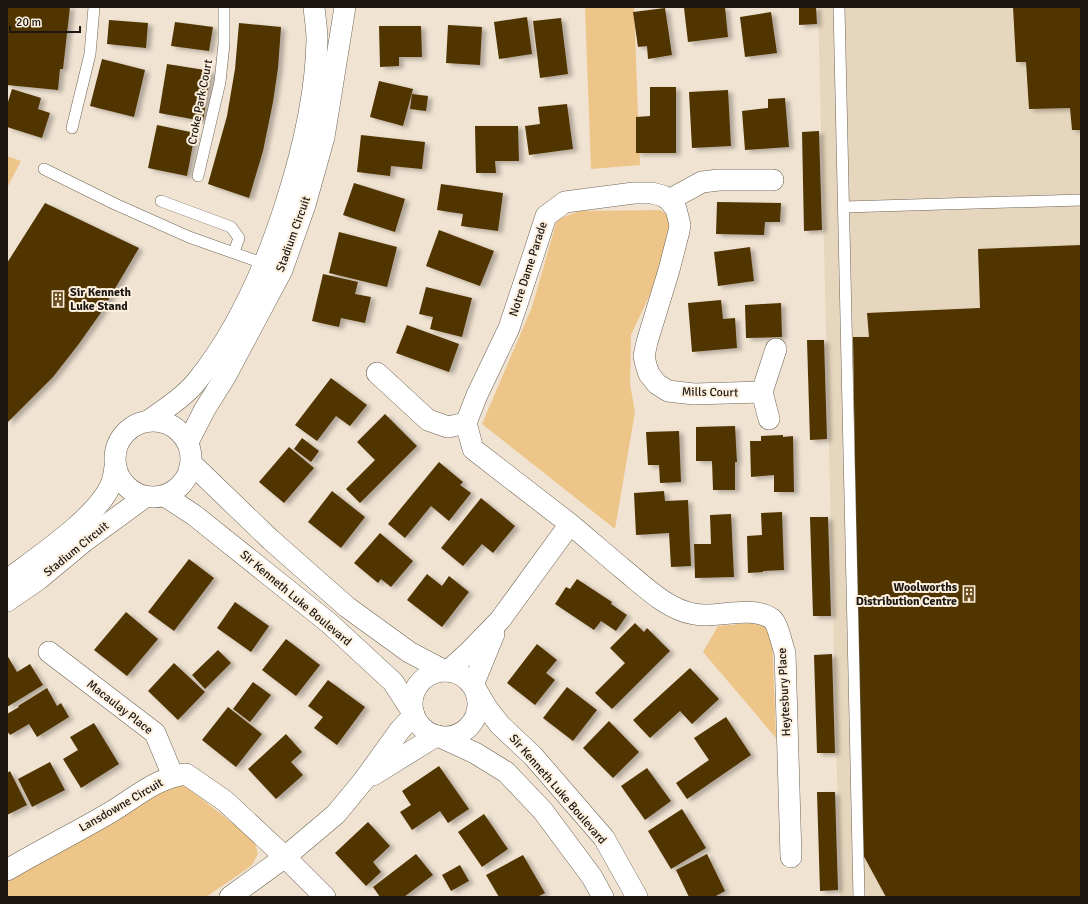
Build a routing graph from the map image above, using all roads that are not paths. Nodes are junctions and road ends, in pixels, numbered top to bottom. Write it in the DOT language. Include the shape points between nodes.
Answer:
graph roads {
  1 [pos="94,7"];
  2 [pos="224,7"];
  3 [pos="315,7"];
  4 [pos="342,7"];
  5 [pos="345,7"];
  6 [pos="839,7"];
  7 [pos="72,128"];
  8 [pos="44,169"];
  9 [pos="198,176"];
  10 [pos="773,180"];
  11 [pos="669,200"];
  12 [pos="1081,200"];
  13 [pos="161,201"];
  14 [pos="844,207"];
  15 [pos="234,252"];
  16 [pos="273,267"];
  17 [pos="776,350"];
  18 [pos="377,373"];
  19 [pos="762,392"];
  20 [pos="769,419"];
  21 [pos="148,421"];
  22 [pos="466,424"];
  23 [pos="188,442"];
  24 [pos="192,464"];
  25 [pos="115,467"];
  26 [pos="155,497"];
  27 [pos="570,524"];
  28 [pos="7,580"];
  29 [pos="7,602"];
  30 [pos="500,620"];
  31 [pos="49,652"];
  32 [pos="447,671"];
  33 [pos="473,686"];
  34 [pos="414,714"];
  35 [pos="437,736"];
  36 [pos="173,776"];
  37 [pos="364,780"];
  38 [pos="285,857"];
  39 [pos="791,857"];
  40 [pos="7,870"];
  41 [pos="230,897"];
  42 [pos="325,897"];
  43 [pos="603,897"];
  44 [pos="637,897"];
  45 [pos="859,897"];
  1 -- 7 [label="lane" via="90,54"];
  2 -- 9 [label="lane, Croke Park Court" via="220,82"];
  3 -- 4 [label="street" via="330,11"];
  3 -- 16 [label="street, Stadium Circuit" via="317,38 309,119 297,169 276,234"];
  5 -- 16 [label="street, Stadium Circuit" via="324,137 305,205"];
  6 -- 14 [label="lane"];
  8 -- 15 [label="lane" via="189,237"];
  10 -- 11 [label="street" via="702,182"];
  11 -- 19 [label="street, Mills Court" via="676,208 680,225 644,356 649,374 657,384 668,391 694,394"];
  11 -- 22 [label="street, Notre Dame Parade" via="652,193 586,198 565,202 546,216 509,328"];
  12 -- 14 [label="lane"];
  13 -- 15 [label="lane" via="232,227 239,238"];
  14 -- 45 [label="lane"];
  15 -- 16 [label="lane"];
  16 -- 21 [label="street, Stadium Circuit" via="250,296 226,340 196,382 181,397"];
  16 -- 23 [label="street, Stadium Circuit" via="225,377"];
  17 -- 19 [label="street"];
  18 -- 22 [label="street" via="428,420 448,427"];
  19 -- 20 [label="street"];
  21 -- 23 [label="street" via="160,421 171,425 181,432"];
  21 -- 25 [label="street" via="137,424 120,440 114,457"];
  22 -- 27 [label="street" via="473,449"];
  23 -- 24 [label="street"];
  24 -- 26 [label="street" via="183,484 175,492"];
  24 -- 32 [label="street, Sir Kenneth Luke Boulevard" via="271,540 347,606 409,652"];
  25 -- 26 [label="street" via="119,478 135,494"];
  25 -- 28 [label="street, Stadium Circuit" via="112,482 102,500 82,522"];
  26 -- 29 [label="street, Stadium Circuit" via="86,540"];
  26 -- 34 [label="street, Sir Kenneth Luke Boulevard" via="194,516 329,623 393,682"];
  27 -- 30 [label="street"];
  27 -- 39 [label="street, Heytesbury Place" via="655,595 675,608 695,615 744,612 763,614 773,620 784,653"];
  30 -- 32 [label="street"];
  30 -- 33 [label="street"];
  31 -- 36 [label="street, Macaulay Place" via="155,733"];
  32 -- 33 [label="street, Sir Kenneth Luke Boulevard" via="458,673"];
  32 -- 34 [label="street" via="435,672 418,684 412,703"];
  33 -- 35 [label="street" via="478,697 478,708 469,727 460,734 449,737"];
  33 -- 44 [label="street, Sir Kenneth Luke Boulevard" via="500,725 533,756 604,838"];
  34 -- 35 [label="street, Sir Kenneth Luke Boulevard" via="422,728"];
  34 -- 37 [label="street"];
  35 -- 37 [label="street"];
  35 -- 43 [label="street, Sir Kenneth Luke Boulevard" via="476,753 506,772 542,811 592,877"];
  36 -- 38 [label="street, Lansdowne Circuit" via="186,774 225,800"];
  36 -- 40 [label="street, Lansdowne Circuit" via="156,783 111,812"];
  37 -- 38 [label="street" via="336,814"];
  38 -- 41 [label="street"];
  38 -- 42 [label="street, Lansdowne Circuit"];
}
